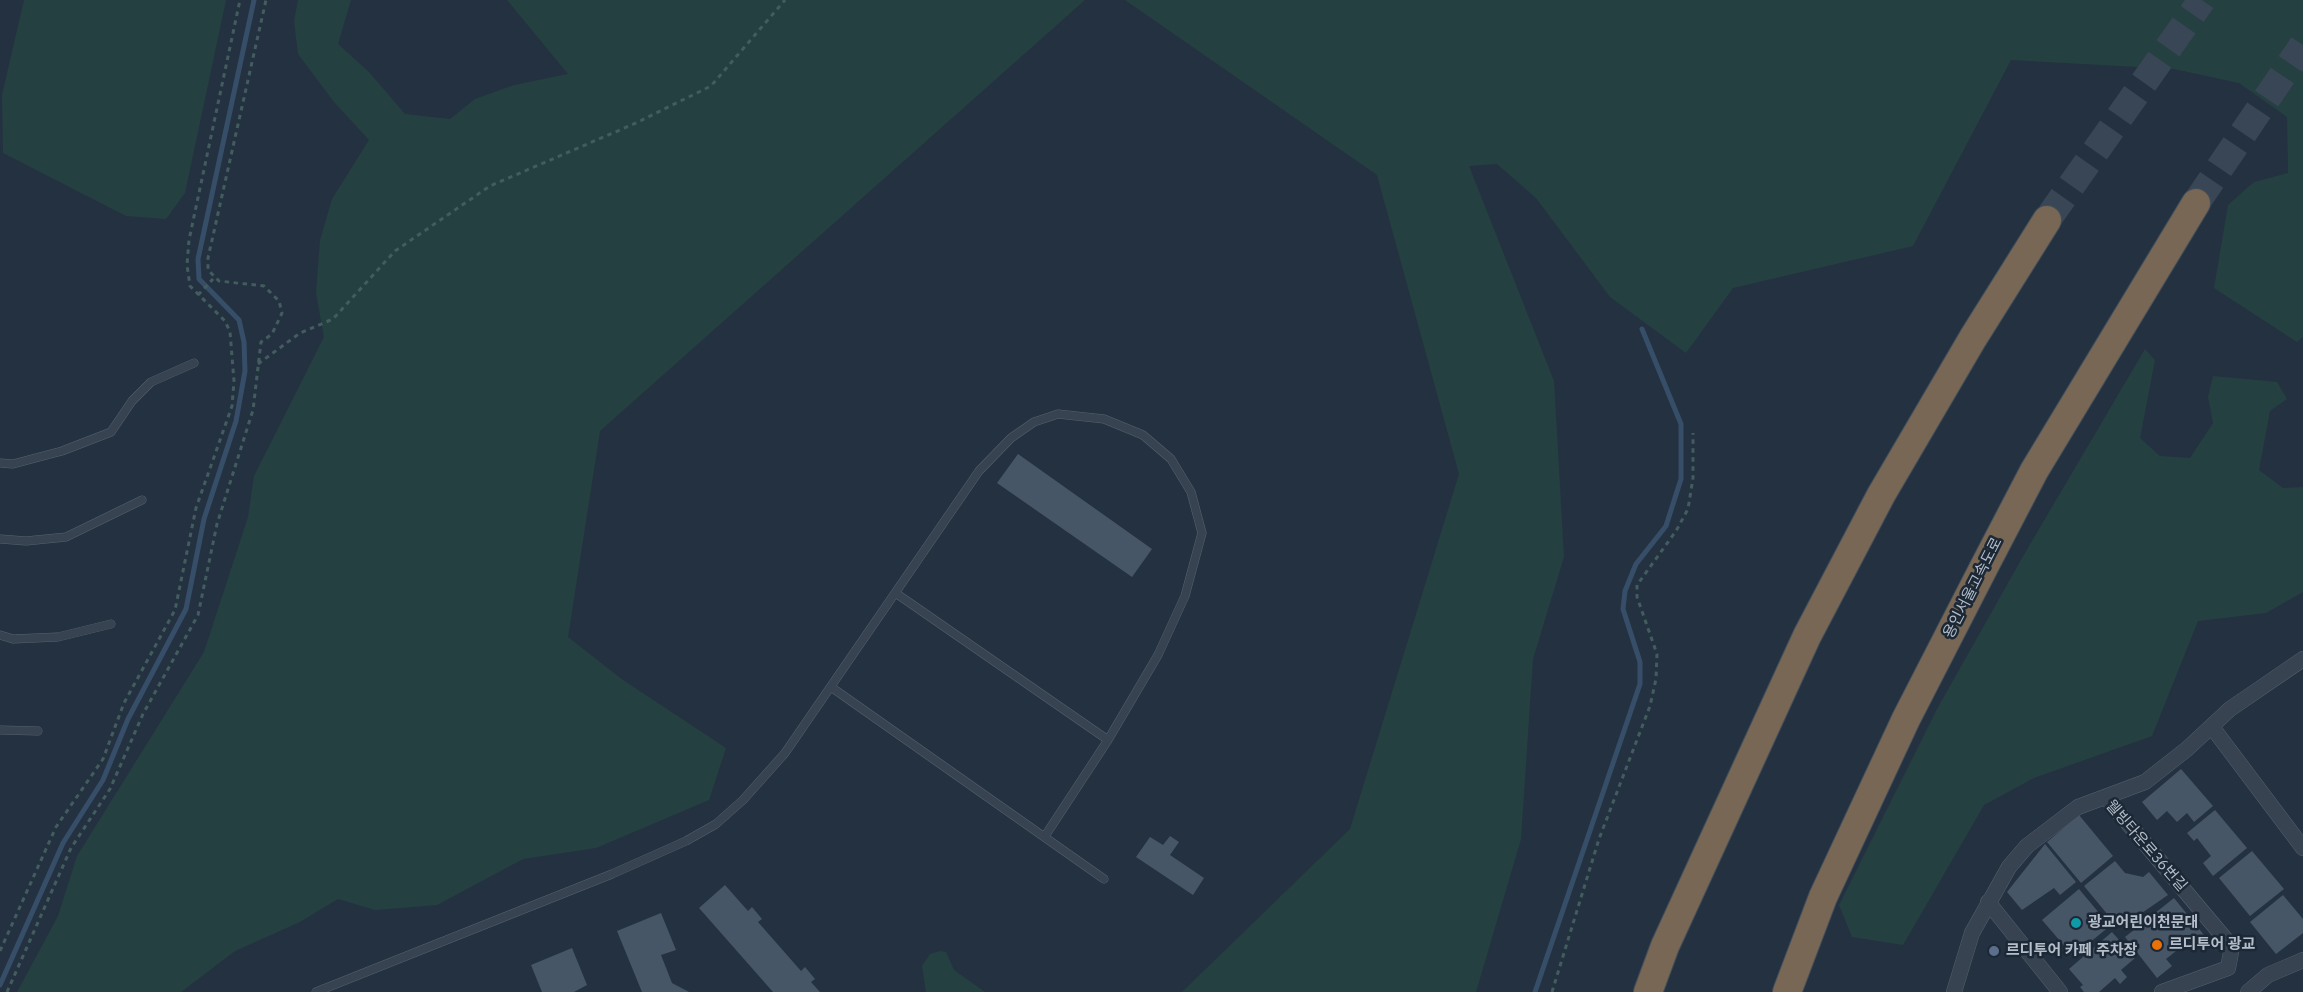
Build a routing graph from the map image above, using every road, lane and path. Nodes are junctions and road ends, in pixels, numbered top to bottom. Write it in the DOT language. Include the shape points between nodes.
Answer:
graph roads {
  1 [pos="240,0"];
  2 [pos="266,0"];
  3 [pos="785,0"];
  4 [pos="2196,203"];
  5 [pos="2047,220"];
  6 [pos="213,278"];
  7 [pos="198,295"];
  8 [pos="194,363"];
  9 [pos="258,364"];
  10 [pos="1693,433"];
  11 [pos="0,463"];
  12 [pos="142,500"];
  13 [pos="0,540"];
  14 [pos="897,594"];
  15 [pos="111,624"];
  16 [pos="0,635"];
  17 [pos="2303,659"];
  18 [pos="831,687"];
  19 [pos="2212,727"];
  20 [pos="0,730"];
  21 [pos="38,730"];
  22 [pos="1108,740"];
  23 [pos="2106,796"];
  24 [pos="1045,836"];
  25 [pos="2303,848"];
  26 [pos="1104,879"];
  27 [pos="1988,902"];
  28 [pos="0,951"];
  29 [pos="2303,960"];
  30 [pos="7,992"];
  31 [pos="316,992"];
  32 [pos="1552,992"];
  33 [pos="1648,992"];
  34 [pos="1787,992"];
  35 [pos="1954,992"];
  36 [pos="2060,992"];
  37 [pos="2162,992"];
  38 [pos="2248,992"];
  1 -- 7 [label="path" via="189,240 187,277"];
  2 -- 6 [label="path" via="208,258"];
  3 -- 9 [label="path" via="711,86 490,186 394,251 333,319 300,333"];
  4 -- 34 [label="highway, 용인서울고속도로" via="2034,471 1906,719 1823,897"];
  5 -- 33 [label="highway" via="1881,495 1807,636 1665,946"];
  6 -- 7 [label="path"];
  6 -- 9 [label="path" via="264,286 279,301 279,324 261,342"];
  7 -- 28 [label="path" via="225,321 230,332 234,381 227,423 196,508 175,610 124,703 103,759 56,827"];
  8 -- 11 [label="lane" via="151,382 111,432 62,451 13,464"];
  9 -- 30 [label="path" via="253,410 219,514 198,615 143,714 110,789 71,848"];
  10 -- 32 [label="path" via="1688,509 1637,585 1637,597 1657,654 1650,706 1599,839"];
  12 -- 13 [label="lane" via="66,537"];
  14 -- 18 [label="lane"];
  14 -- 22 [label="lane"];
  14 -- 22 [label="lane" via="979,471 1011,438 1035,422 1058,414 1104,419 1143,435 1171,459 1191,492 1202,533 1185,596 1158,655"];
  15 -- 16 [label="lane" via="58,637 13,639"];
  17 -- 19 [label="street" via="2230,709"];
  18 -- 24 [label="lane"];
  18 -- 31 [label="lane" via="785,753 743,800 687,842"];
  19 -- 23 [label="street" via="2145,782"];
  19 -- 25 [label="street"];
  20 -- 21 [label="lane"];
  22 -- 24 [label="lane"];
  23 -- 27 [label="street, 웰빙타운로36번길" via="2078,807 2027,846"];
  23 -- 37 [label="street, 웰빙타운로36번길" via="2232,947 2228,968"];
  24 -- 26 [label="lane"];
  27 -- 35 [label="street, 웰빙타운로36번길" via="1972,933"];
  27 -- 36 [label="street"];
  29 -- 38 [label="street" via="2268,975"];
}
